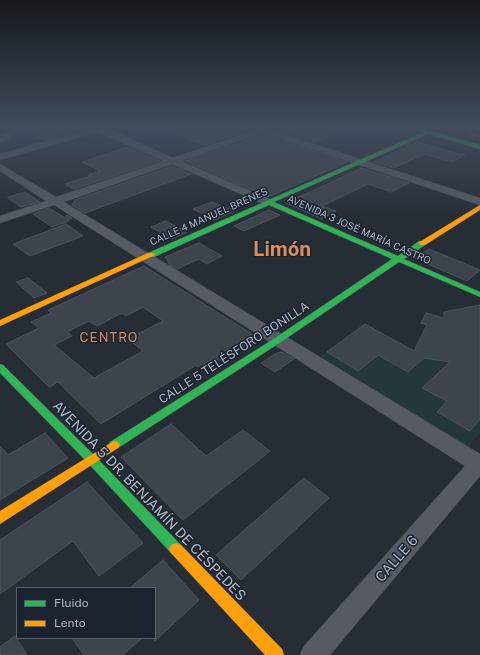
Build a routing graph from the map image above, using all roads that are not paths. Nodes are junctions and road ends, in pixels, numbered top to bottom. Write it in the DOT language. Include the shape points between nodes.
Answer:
graph roads {
  1 [pos="166,159"];
  2 [pos="179,159"];
  3 [pos="349,159"];
  4 [pos="366,159"];
  5 [pos="172,161"];
  6 [pos="359,162"];
  7 [pos="0,167"];
  8 [pos="55,201"];
  9 [pos="480,202"];
  10 [pos="270,203"];
  11 [pos="480,207"];
  12 [pos="0,220"];
  13 [pos="145,258"];
  14 [pos="397,259"];
  15 [pos="480,295"];
  16 [pos="0,323"];
  17 [pos="278,340"];
  18 [pos="0,367"];
  19 [pos="91,459"];
  20 [pos="480,464"];
  21 [pos="0,518"];
  22 [pos="276,655"];
  23 [pos="313,655"];
  1 -- 5 [label="street, AVENIDA 3 JOSÉ MARÍA CASTRO"];
  2 -- 5 [label="street"];
  3 -- 6 [label="street"];
  4 -- 6 [label="main road, CALLE 4 MANUEL BRENES"];
  5 -- 8 [label="street"];
  5 -- 10 [label="street, AVENIDA 3 JOSÉ MARÍA CASTRO"];
  6 -- 9 [label="street"];
  6 -- 10 [label="main road, CALLE 4 MANUEL BRENES"];
  7 -- 8 [label="street"];
  8 -- 12 [label="street"];
  8 -- 13 [label="street"];
  10 -- 13 [label="main road, CALLE 4 MANUEL BRENES"];
  10 -- 14 [label="main road, AVENIDA 3 JOSÉ MARÍA CASTRO"];
  11 -- 14 [label="main road, CALLE 5 TELÉSFORO BONILLA"];
  13 -- 16 [label="main road, CALLE 4 MANUEL BRENES"];
  13 -- 17 [label="street"];
  14 -- 15 [label="main road, AVENIDA 3 JOSÉ MARÍA CASTRO"];
  14 -- 17 [label="main road, CALLE 5 TELÉSFORO BONILLA"];
  17 -- 19 [label="main road, CALLE 5 TELÉSFORO BONILLA"];
  17 -- 20 [label="street"];
  18 -- 19 [label="main road, AVENIDA 5 DR. BENJAMÍN DE CÉSPEDES"];
  19 -- 21 [label="main road, CALLE 5 TELÉSFORO BONILLA"];
  19 -- 22 [label="main road, AVENIDA 5 DR. BENJAMÍN DE CÉSPEDES"];
  20 -- 23 [label="street, CALLE 6"];
}
